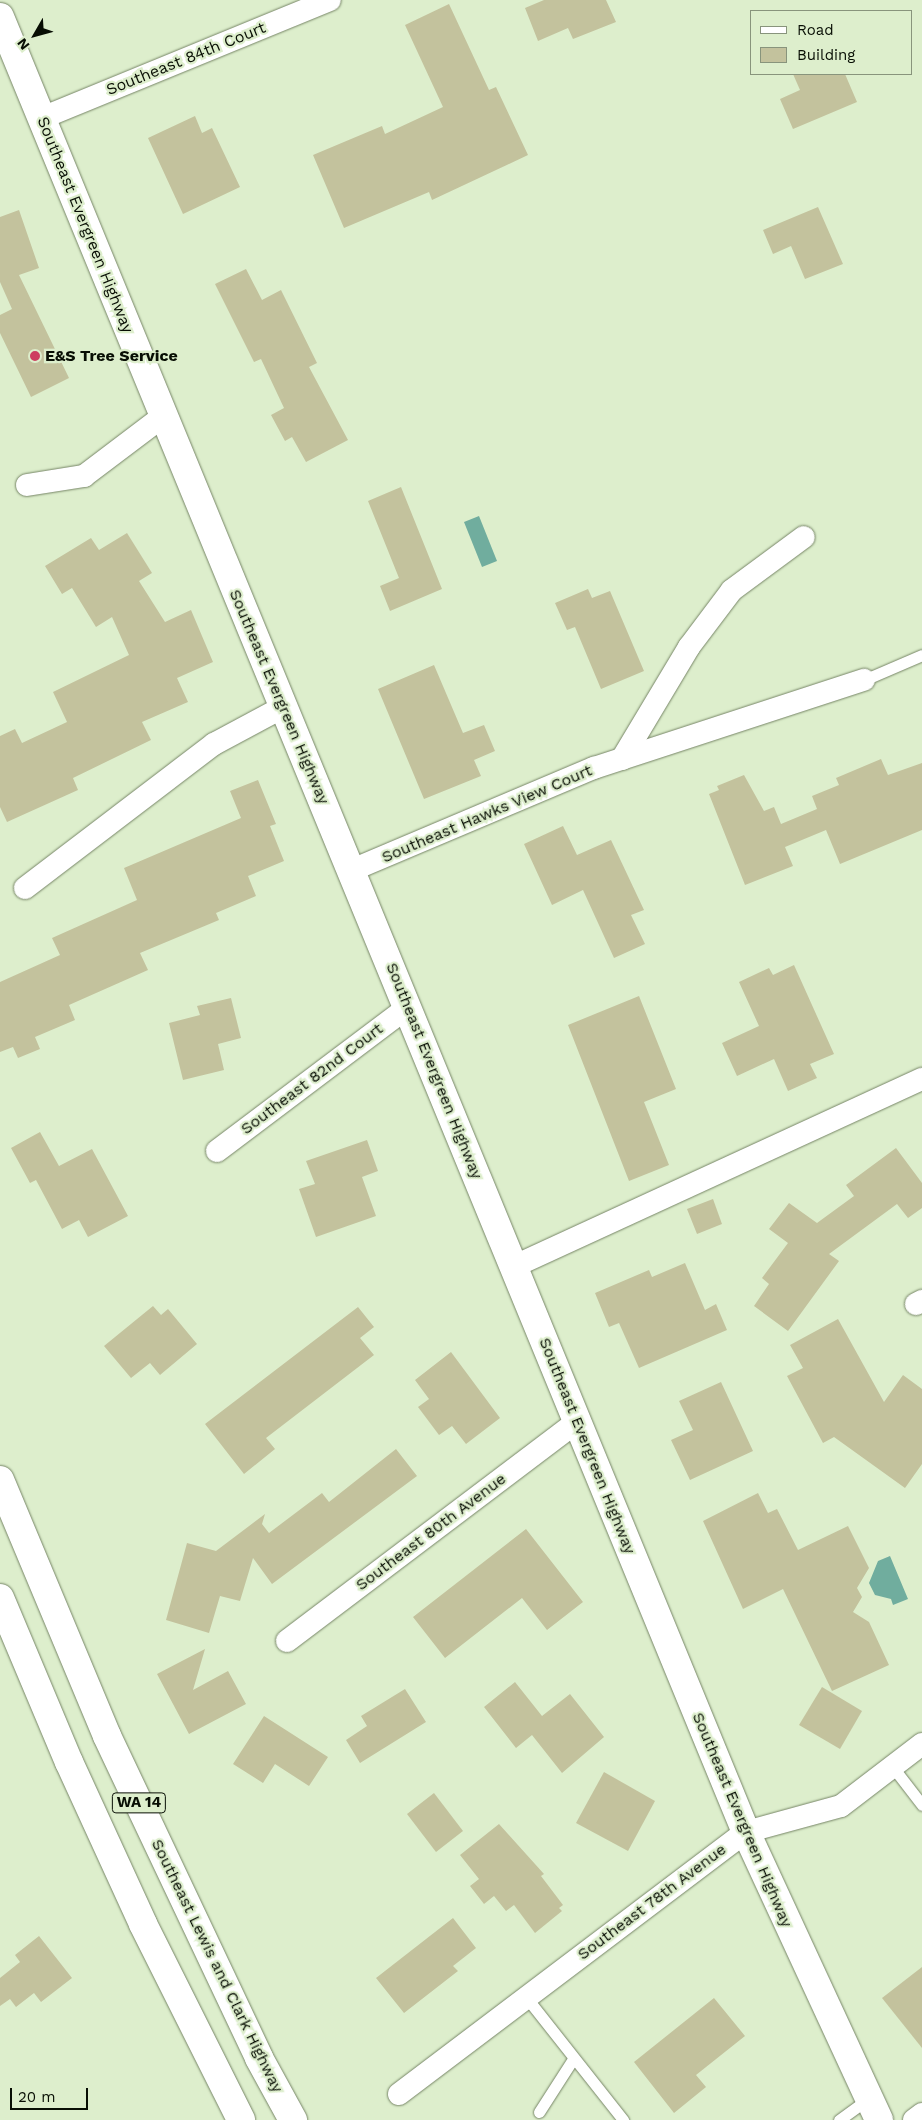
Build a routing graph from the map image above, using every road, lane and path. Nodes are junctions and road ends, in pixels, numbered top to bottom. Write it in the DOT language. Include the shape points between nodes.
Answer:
graph roads {
  1 [pos="330,0"];
  2 [pos="0,17"];
  3 [pos="42,118"];
  4 [pos="162,417"];
  5 [pos="27,486"];
  6 [pos="804,536"];
  7 [pos="922,655"];
  8 [pos="864,680"];
  9 [pos="283,707"];
  10 [pos="622,759"];
  11 [pos="352,870"];
  12 [pos="25,888"];
  13 [pos="408,1007"];
  14 [pos="922,1079"];
  15 [pos="216,1151"];
  16 [pos="515,1266"];
  17 [pos="576,1423"];
  18 [pos="0,1480"];
  19 [pos="0,1598"];
  20 [pos="287,1641"];
  21 [pos="922,1744"];
  22 [pos="892,1766"];
  23 [pos="922,1805"];
  24 [pos="746,1832"];
  25 [pos="526,1997"];
  26 [pos="573,2059"];
  27 [pos="399,2094"];
  28 [pos="874,2109"];
  29 [pos="539,2112"];
  30 [pos="922,2114"];
  31 [pos="241,2120"];
  32 [pos="293,2120"];
  33 [pos="623,2120"];
  34 [pos="840,2120"];
  35 [pos="914,2120"];
  1 -- 3 [label="street, Southeast 84th Court"];
  2 -- 3 [label="main road, Southeast Evergreen Highway"];
  3 -- 4 [label="main road, Southeast Evergreen Highway"];
  4 -- 5 [label="street" via="84,476"];
  4 -- 9 [label="main road, Southeast Evergreen Highway"];
  6 -- 10 [label="street" via="732,590 689,647"];
  7 -- 8 [label="lane"];
  8 -- 10 [label="street, Southeast Hawks View Court"];
  9 -- 11 [label="main road, Southeast Evergreen Highway"];
  9 -- 12 [label="street" via="214,744"];
  10 -- 11 [label="street, Southeast Hawks View Court"];
  11 -- 13 [label="main road, Southeast Evergreen Highway"];
  13 -- 15 [label="street, Southeast 82nd Court"];
  13 -- 16 [label="main road, Southeast Evergreen Highway"];
  14 -- 16 [label="street"];
  16 -- 17 [label="main road, Southeast Evergreen Highway"];
  17 -- 20 [label="street, Southeast 80th Avenue"];
  17 -- 24 [label="main road, Southeast Evergreen Highway"];
  18 -- 32 [label="main road, Southeast Lewis and Clark Highway / WA 14" via="107,1736 259,2058"];
  19 -- 31 [label="main road, WA 14" via="122,1879"];
  21 -- 22 [label="street, Southeast 78th Avenue"];
  22 -- 23 [label="lane"];
  22 -- 24 [label="street, Southeast 78th Avenue" via="841,1806"];
  24 -- 25 [label="street, Southeast 78th Avenue"];
  24 -- 28 [label="main road, Southeast Evergreen Highway"];
  25 -- 26 [label="lane"];
  25 -- 27 [label="street, Southeast 78th Avenue"];
  26 -- 29 [label="lane"];
  26 -- 33 [label="lane"];
  28 -- 34 [label="lane"];
  30 -- 35 [label="street"];
}
